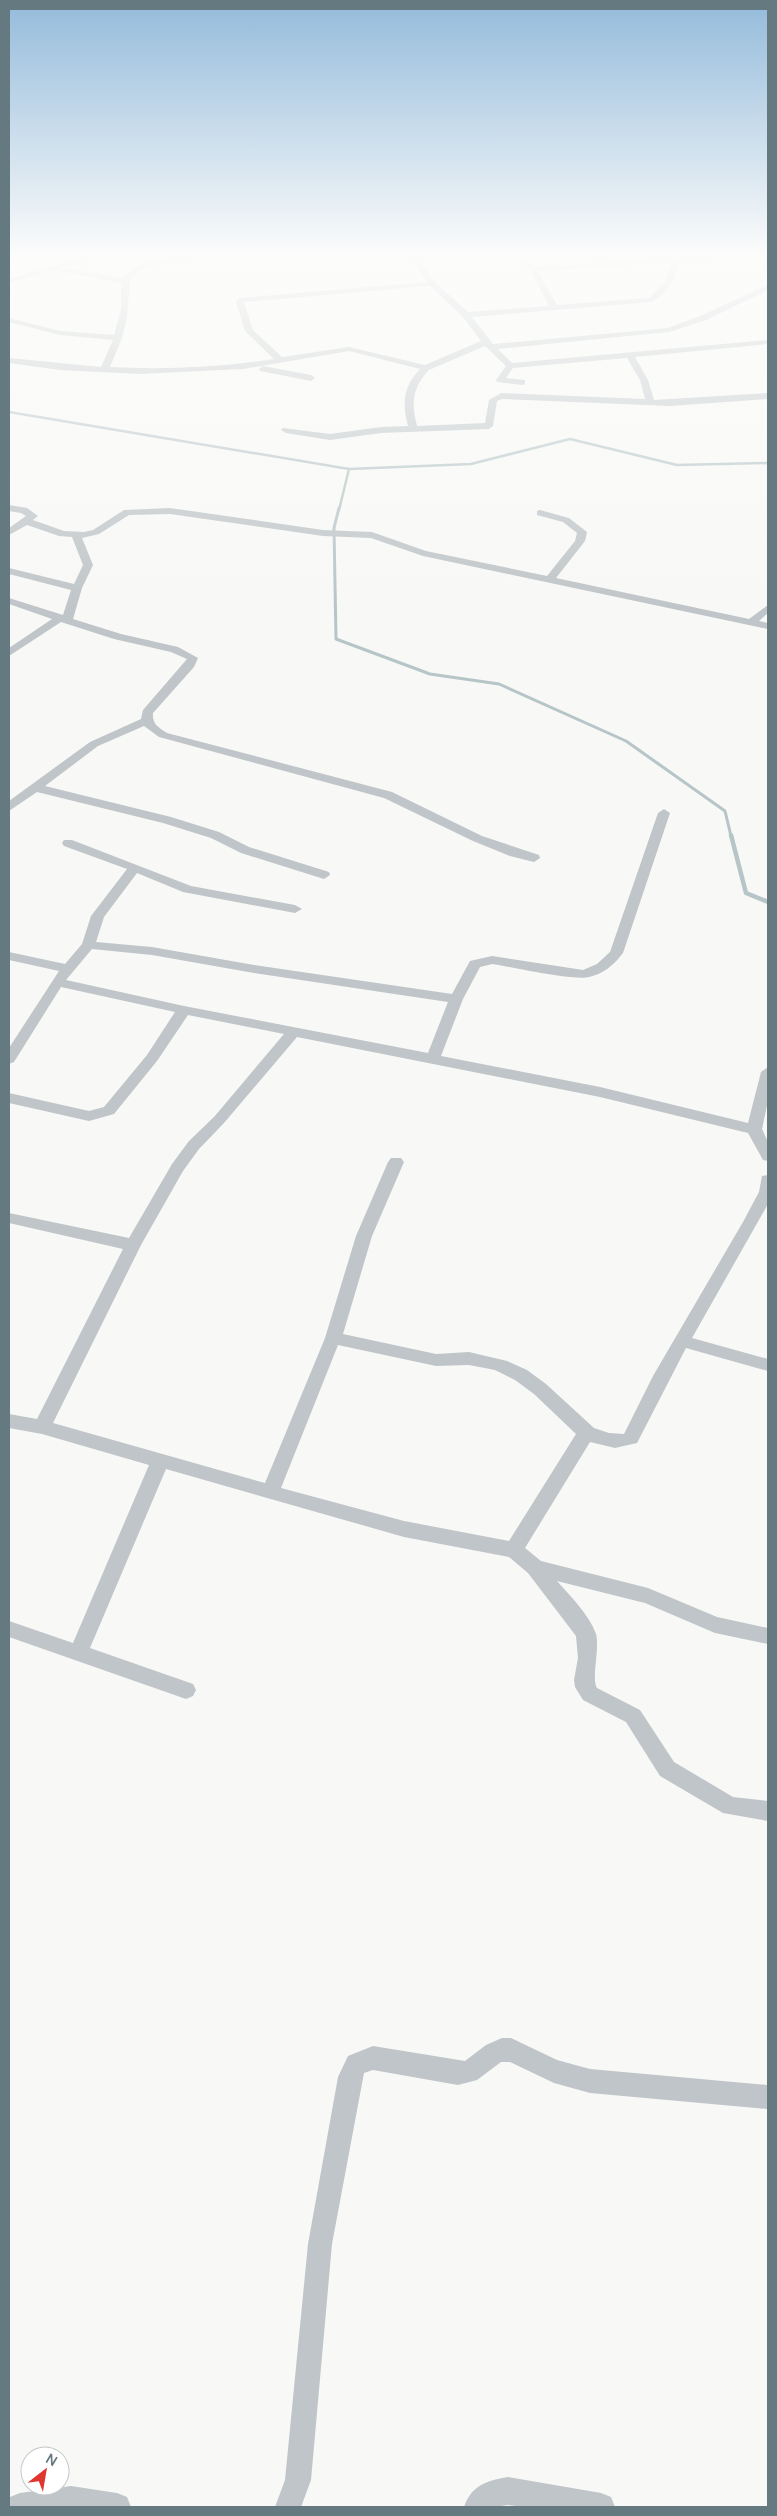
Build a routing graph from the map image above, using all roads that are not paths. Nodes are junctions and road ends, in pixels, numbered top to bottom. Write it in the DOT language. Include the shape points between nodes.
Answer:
graph roads {
  1 [pos="291,374"];
  2 [pos="421,374"];
  3 [pos="504,374"];
  4 [pos="641,374"];
  5 [pos="311,378"];
  6 [pos="522,382"];
  7 [pos="768,396"];
  8 [pos="650,401"];
  9 [pos="412,428"];
  10 [pos="286,430"];
  11 [pos="9,508"];
  12 [pos="540,513"];
  13 [pos="26,521"];
  14 [pos="9,532"];
  15 [pos="76,536"];
  16 [pos="9,571"];
  17 [pos="549,580"];
  18 [pos="77,588"];
  19 [pos="9,601"];
  20 [pos="768,608"];
  21 [pos="63,620"];
  22 [pos="752,622"];
  23 [pos="768,626"];
  24 [pos="9,653"];
  25 [pos="146,721"];
  26 [pos="37,788"];
  27 [pos="9,807"];
  28 [pos="664,813"];
  29 [pos="68,843"];
  30 [pos="534,858"];
  31 [pos="135,868"];
  32 [pos="324,876"];
  33 [pos="295,909"];
  34 [pos="88,945"];
  35 [pos="9,956"];
  36 [pos="68,969"];
  37 [pos="57,982"];
  38 [pos="456,999"];
  39 [pos="184,1010"];
  40 [pos="294,1031"];
  41 [pos="9,1059"];
  42 [pos="433,1059"];
  43 [pos="768,1072"];
  44 [pos="9,1098"];
  45 [pos="754,1128"];
  46 [pos="768,1156"];
  47 [pos="396,1162"];
  48 [pos="768,1180"];
  49 [pos="9,1218"];
  50 [pos="132,1245"];
  51 [pos="332,1338"];
  52 [pos="682,1341"];
  53 [pos="768,1365"];
  54 [pos="9,1421"];
  55 [pos="42,1426"];
  56 [pos="587,1432"];
  57 [pos="160,1461"];
  58 [pos="270,1492"];
  59 [pos="514,1550"];
  60 [pos="535,1566"];
  61 [pos="9,1629"];
  62 [pos="768,1636"];
  63 [pos="78,1654"];
  64 [pos="186,1690"];
  65 [pos="768,1811"];
  66 [pos="768,2097"];
  67 [pos="20,2507"];
  68 [pos="116,2507"];
  69 [pos="288,2507"];
  70 [pos="477,2507"];
  71 [pos="601,2507"];
  1 -- 5 [label="street"];
  2 -- 9 [label="street" via="408,392"];
  3 -- 6 [label="street" via="500,380"];
  4 -- 8 [label="street"];
  7 -- 8 [label="street" via="670,403"];
  8 -- 9 [label="street" via="500,396 493,400 489,426"];
  9 -- 10 [label="street" via="361,431 330,437"];
  11 -- 13 [label="street" via="30,513 33,516"];
  12 -- 17 [label="street" via="566,520 582,532 580,541"];
  13 -- 14 [label="street"];
  13 -- 15 [label="street"];
  15 -- 17 [label="street" via="96,532 127,512 170,511 323,533 372,535 423,553"];
  15 -- 18 [label="street" via="88,565"];
  16 -- 18 [label="street"];
  17 -- 22 [label="street"];
  18 -- 21 [label="street"];
  19 -- 21 [label="street"];
  20 -- 22 [label="street"];
  21 -- 24 [label="street"];
  21 -- 25 [label="street" via="118,637 174,648 193,658 147,712"];
  22 -- 23 [label="street"];
  25 -- 26 [label="street" via="94,744"];
  25 -- 30 [label="street" via="163,735 388,794 485,844"];
  26 -- 27 [label="street"];
  26 -- 32 [label="street" via="177,823"];
  28 -- 38 [label="street" via="616,954 609,961 583,974 484,961 475,964"];
  29 -- 31 [label="street"];
  31 -- 33 [label="street" via="188,889"];
  31 -- 34 [label="street" via="98,916"];
  34 -- 36 [label="street"];
  34 -- 38 [label="street" via="152,951"];
  35 -- 36 [label="street"];
  36 -- 37 [label="street"];
  37 -- 39 [label="street"];
  37 -- 41 [label="street"];
  38 -- 42 [label="street"];
  39 -- 40 [label="street"];
  39 -- 44 [label="street" via="152,1058 109,1111 89,1116"];
  40 -- 42 [label="street"];
  40 -- 50 [label="street" via="188,1152"];
  42 -- 45 [label="street" via="600,1092"];
  43 -- 45 [label="street"];
  45 -- 46 [label="street"];
  47 -- 51 [label="street" via="364,1236"];
  48 -- 52 [label="street" via="767,1192 755,1215"];
  49 -- 50 [label="street"];
  50 -- 55 [label="street"];
  51 -- 56 [label="street" via="436,1360 481,1360 505,1367 520,1374 552,1399"];
  51 -- 58 [label="street"];
  52 -- 53 [label="street"];
  52 -- 56 [label="street" via="658,1381 631,1438 618,1442"];
  54 -- 55 [label="street"];
  55 -- 57 [label="street"];
  56 -- 59 [label="street"];
  57 -- 58 [label="street"];
  57 -- 63 [label="street"];
  58 -- 59 [label="street" via="404,1529"];
  59 -- 60 [label="street"];
  60 -- 62 [label="street" via="648,1596 714,1625"];
  60 -- 65 [label="street" via="586,1635 588,1658 584,1680 590,1694 633,1716 667,1769 730,1806"];
  61 -- 63 [label="street"];
  63 -- 64 [label="street"];
  66 -- 69 [label="street" via="590,2081 554,2071 511,2050 494,2053 469,2072 458,2073 373,2058 356,2064 350,2077 320,2244 298,2480"];
  67 -- 68 [label="street" via="71,2500"];
  70 -- 71 [label="street" via="488,2494 508,2491"];
}
